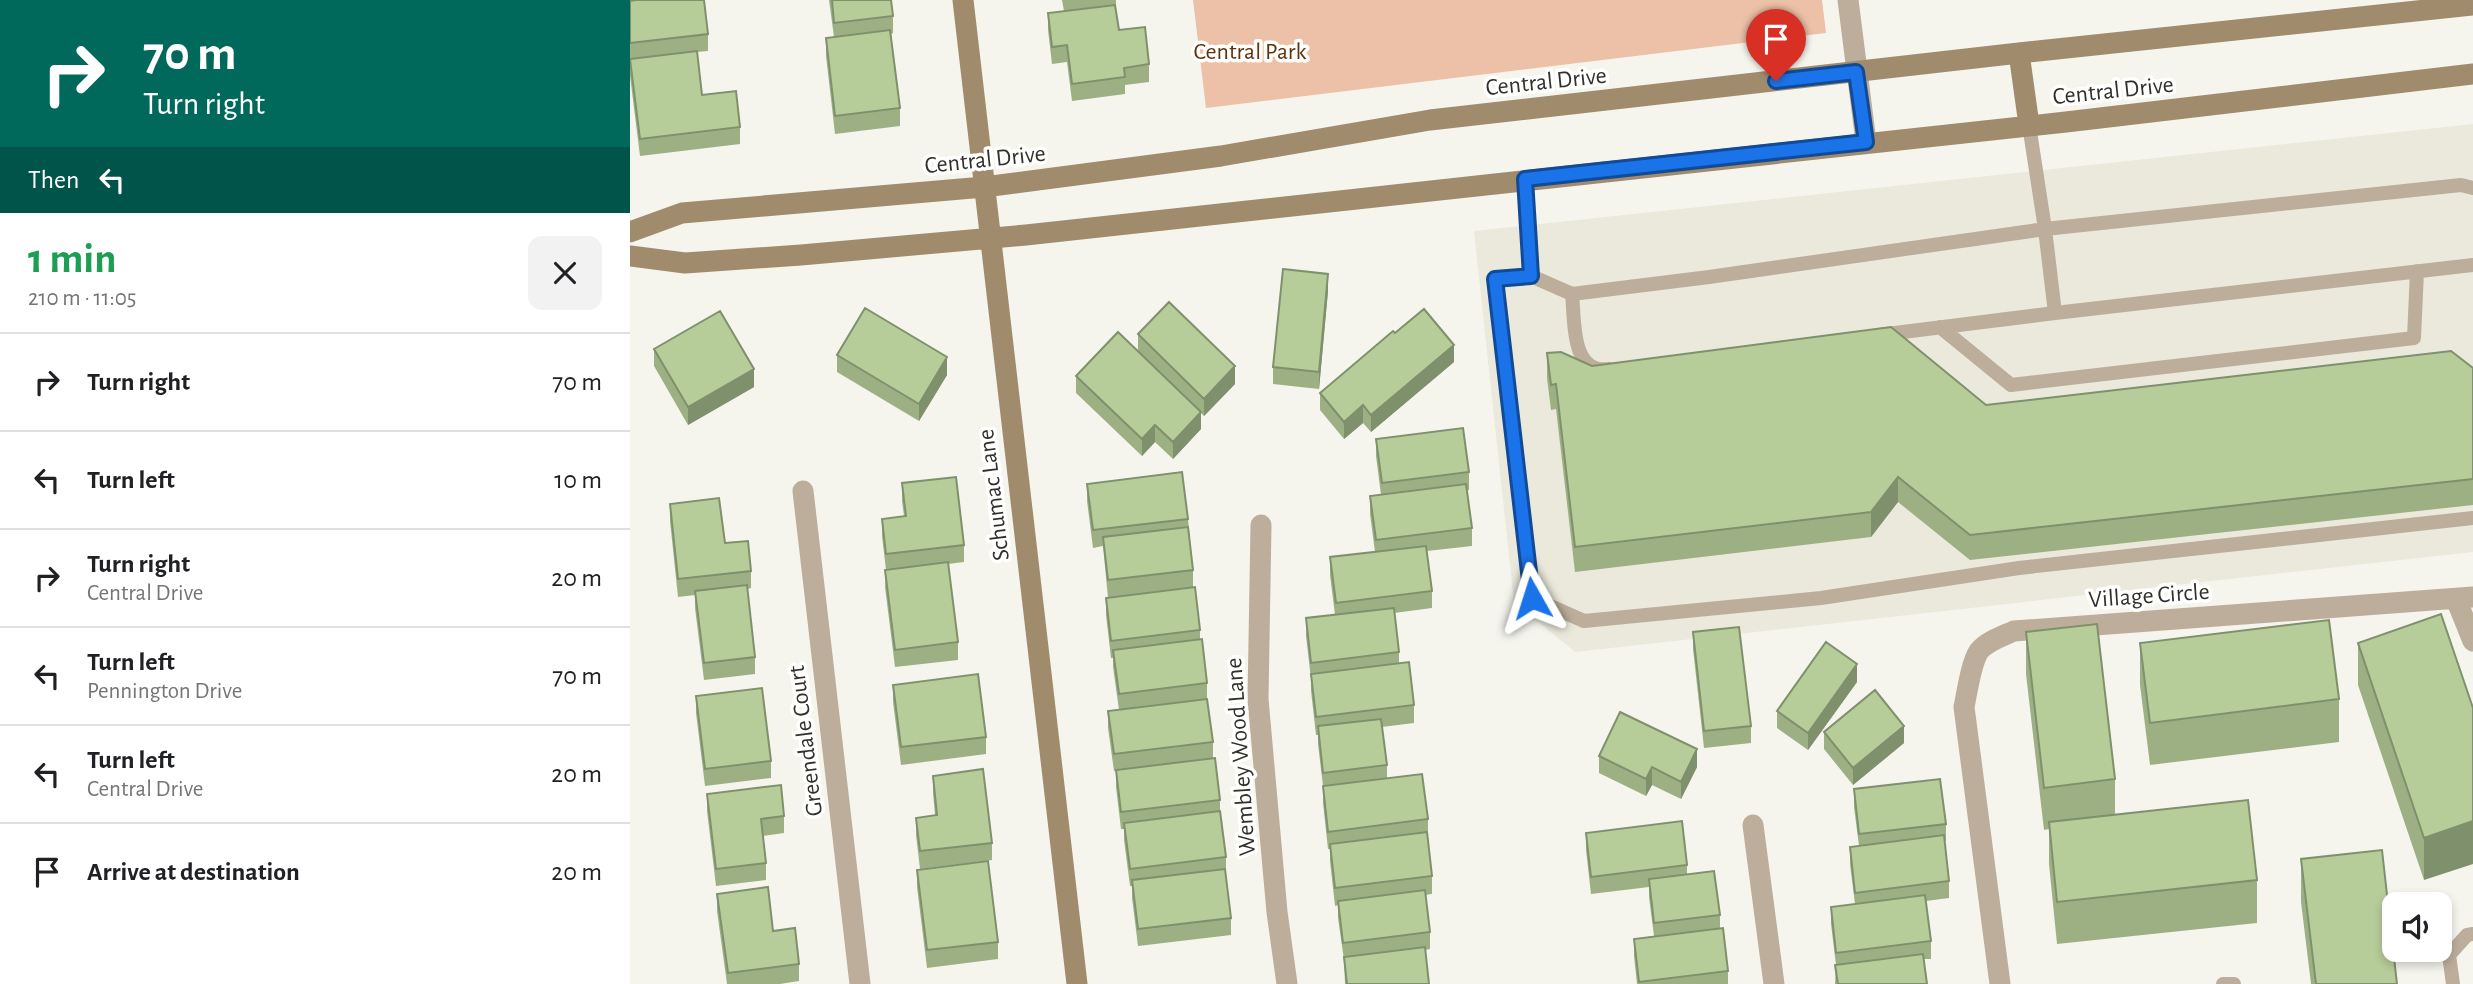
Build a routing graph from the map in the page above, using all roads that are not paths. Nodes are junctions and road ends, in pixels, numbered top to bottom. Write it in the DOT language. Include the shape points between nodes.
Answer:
graph roads {
  1 [pos="963,0"];
  2 [pos="1848,0"];
  3 [pos="2473,5"];
  4 [pos="2020,53"];
  5 [pos="1856,72"];
  6 [pos="2473,74"];
  7 [pos="2029,125"];
  8 [pos="1866,142"];
  9 [pos="1525,179"];
  10 [pos="984,187"];
  11 [pos="2473,188"];
  12 [pos="2045,229"];
  13 [pos="630,232"];
  14 [pos="990,238"];
  15 [pos="630,256"];
  16 [pos="2473,265"];
  17 [pos="2417,271"];
  18 [pos="1531,276"];
  19 [pos="1572,294"];
  20 [pos="2056,313"];
  21 [pos="1940,327"];
  22 [pos="1859,337"];
  23 [pos="1629,366"];
  24 [pos="803,491"];
  25 [pos="2473,519"];
  26 [pos="1261,525"];
  27 [pos="2464,598"];
  28 [pos="2473,641"];
  29 [pos="1753,825"];
  30 [pos="2473,934"];
  31 [pos="860,984"];
  32 [pos="1077,984"];
  33 [pos="1287,984"];
  34 [pos="1774,984"];
  35 [pos="2000,984"];
  36 [pos="2223,984"];
  37 [pos="2234,984"];
  38 [pos="2453,984"];
  1 -- 10 [label="main road, Schumac Lane"];
  2 -- 5 [label="street"];
  3 -- 4 [label="main road, Central Drive"];
  4 -- 5 [label="main road, Central Drive"];
  4 -- 7 [label="main road"];
  5 -- 8 [label="street"];
  5 -- 10 [label="main road, Central Drive" via="1430,120 1221,156"];
  6 -- 7 [label="main road, Central Drive"];
  7 -- 8 [label="main road, Central Drive"];
  7 -- 12 [label="lane"];
  8 -- 9 [label="main road, Central Drive"];
  9 -- 14 [label="main road, Central Drive"];
  9 -- 18 [label="lane"];
  10 -- 13 [label="main road, Central Drive" via="682,214"];
  10 -- 14 [label="main road, Schumac Lane"];
  11 -- 12 [label="lane" via="2462,185"];
  12 -- 19 [label="lane"];
  12 -- 20 [label="lane"];
  14 -- 15 [label="main road, Central Drive" via="685,263"];
  14 -- 32 [label="main road, Schumac Lane"];
  16 -- 17 [label="lane"];
  17 -- 20 [label="lane"];
  17 -- 21 [label="lane" via="2414,338 2011,385"];
  18 -- 19 [label="lane"];
  18 -- 25 [label="lane" via="1495,279 1532,598 1584,621 1821,598 2019,568"];
  19 -- 23 [label="lane" via="1578,353 1587,364 1602,370"];
  20 -- 21 [label="lane"];
  21 -- 22 [label="lane"];
  24 -- 31 [label="street, Greendale Court"];
  26 -- 33 [label="street, Wembley Wood Lane" via="1258,699"];
  27 -- 28 [label="street, Village Circle"];
  27 -- 35 [label="street, Village Circle" via="2014,631 1979,652 1964,708"];
  29 -- 34 [label="street"];
  30 -- 38 [label="lane" via="2467,934 2449,955"];
  36 -- 37 [label="lane"];
}
